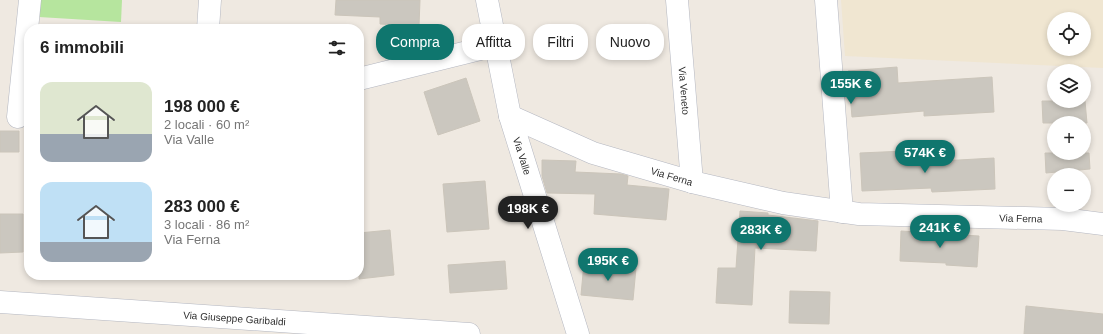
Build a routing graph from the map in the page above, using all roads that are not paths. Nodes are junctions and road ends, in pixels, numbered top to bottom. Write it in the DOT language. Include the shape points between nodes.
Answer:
graph roads {
  1 [pos="30,0"];
  2 [pos="210,0"];
  3 [pos="487,0"];
  4 [pos="677,0"];
  5 [pos="826,0"];
  6 [pos="27,24"];
  7 [pos="208,24"];
  8 [pos="492,24"];
  9 [pos="24,50"];
  10 [pos="462,53"];
  11 [pos="499,60"];
  12 [pos="364,78"];
  13 [pos="510,116"];
  14 [pos="16,117"];
  15 [pos="692,182"];
  16 [pos="842,212"];
  17 [pos="1103,224"];
  18 [pos="0,302"];
  19 [pos="211,326"];
  20 [pos="469,334"];
  21 [pos="578,334"];
  1 -- 6 [label="street"];
  2 -- 7 [label="street"];
  3 -- 8 [label="street, Via Valle"];
  4 -- 15 [label="street, Via Veneto"];
  5 -- 16 [label="street"];
  9 -- 14 [label="street"];
  10 -- 12 [label="street"];
  11 -- 13 [label="street, Via Valle"];
  13 -- 15 [label="street, Via Ferna" via="593,153"];
  13 -- 21 [label="street, Via Valle"];
  15 -- 16 [label="street, Via Ferna" via="783,203"];
  16 -- 17 [label="street, Via Ferna" via="1063,219"];
  18 -- 19 [label="street, Via Giuseppe Garibaldi"];
  19 -- 20 [label="street, Via Giuseppe Garibaldi"];
}
